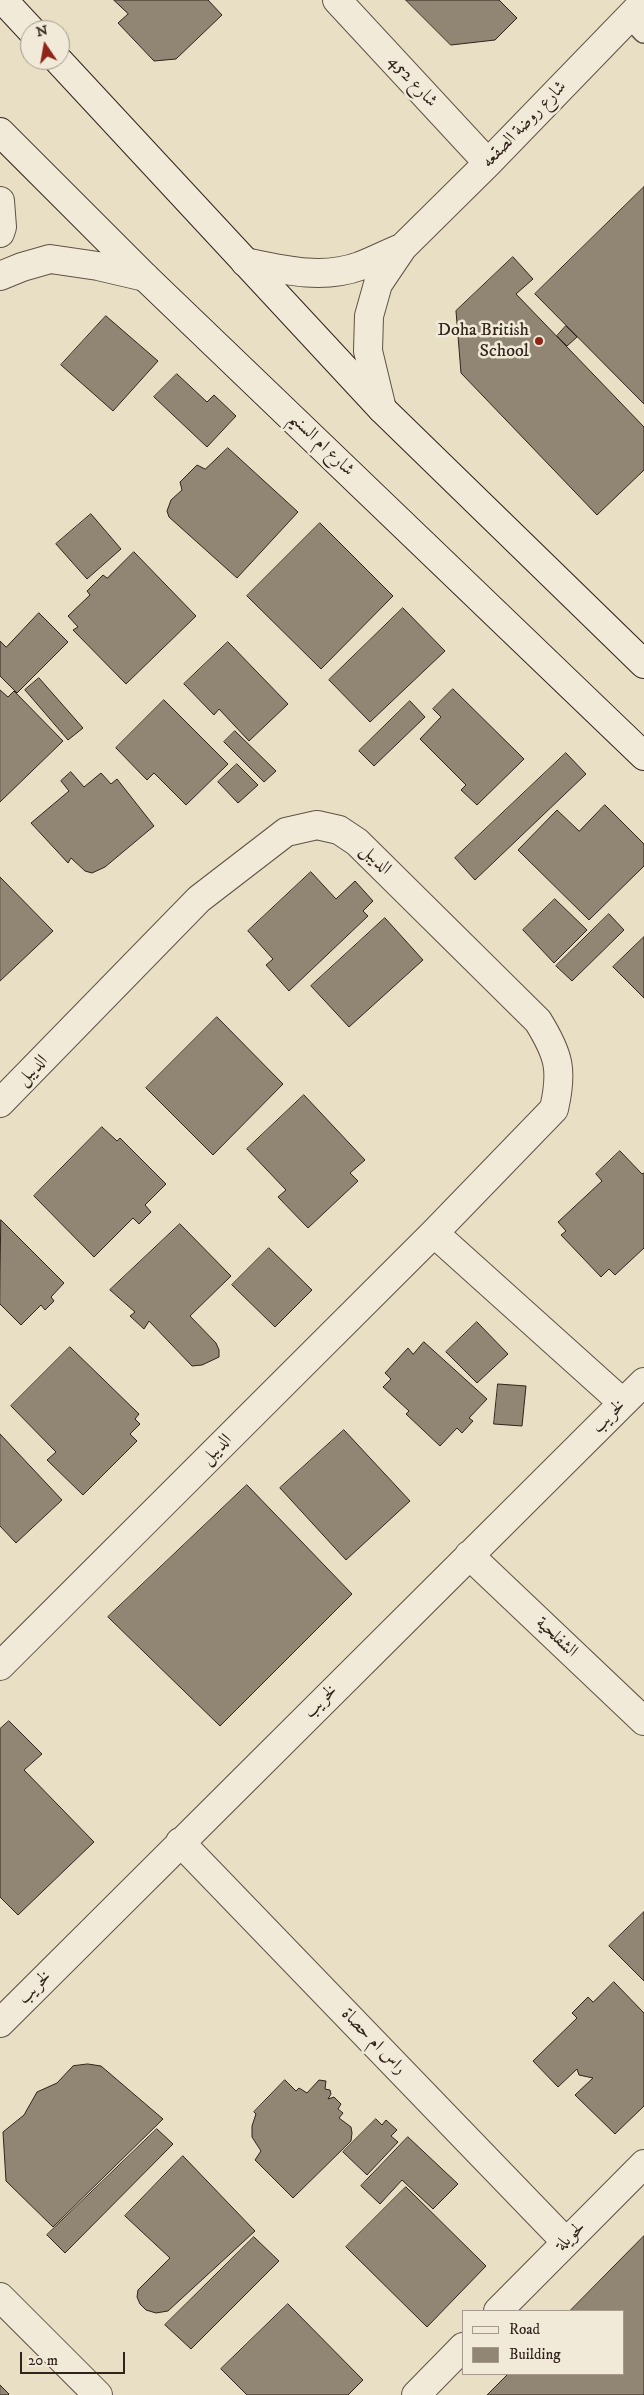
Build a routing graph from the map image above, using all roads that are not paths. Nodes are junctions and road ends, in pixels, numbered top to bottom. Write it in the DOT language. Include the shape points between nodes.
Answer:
graph roads {
  1 [pos="3,0"];
  2 [pos="337,0"];
  3 [pos="639,17"];
  4 [pos="22,20"];
  5 [pos="67,70"];
  6 [pos="0,132"];
  7 [pos="488,163"];
  8 [pos="0,201"];
  9 [pos="0,233"];
  10 [pos="403,246"];
  11 [pos="245,262"];
  12 [pos="0,276"];
  13 [pos="145,277"];
  14 [pos="382,409"];
  15 [pos="644,664"];
  16 [pos="644,756"];
  17 [pos="0,1103"];
  18 [pos="434,1234"];
  19 [pos="644,1382"];
  20 [pos="623,1403"];
  21 [pos="468,1555"];
  22 [pos="0,1666"];
  23 [pos="644,1721"];
  24 [pos="180,1842"];
  25 [pos="0,2023"];
  26 [pos="644,2164"];
  27 [pos="566,2242"];
  28 [pos="0,2297"];
  29 [pos="499,2310"];
  30 [pos="462,2348"];
  31 [pos="98,2395"];
  32 [pos="416,2395"];
  1 -- 4 [label="street"];
  2 -- 7 [label="street, شارع 452"];
  3 -- 7 [label="street, شارع روضة الصقعه"];
  5 -- 11 [label="street"];
  6 -- 13 [label="street, شارع ام السنيم"];
  7 -- 10 [label="street, شارع روضة الصقعه"];
  8 -- 9 [label="street"];
  10 -- 11 [label="street, شارع روضة الصقعه" via="359,267 324,274 292,272"];
  10 -- 14 [label="street, شارع روضة الصقعه" via="378,284 368,316 368,351"];
  11 -- 14 [label="street"];
  12 -- 13 [label="street" via="50,260 98,266"];
  13 -- 16 [label="street, شارع ام السنيم"];
  14 -- 15 [label="street"];
  17 -- 18 [label="street, الديبل" via="199,899 286,832 317,824 338,830 357,842 538,1020 552,1043 558,1064 560,1084 554,1109"];
  18 -- 20 [label="street"];
  18 -- 22 [label="street, الديبل"];
  19 -- 20 [label="street, لخريب"];
  20 -- 21 [label="street, لخريب"];
  21 -- 23 [label="street, الشفلحية"];
  21 -- 24 [label="street, لخريب"];
  24 -- 25 [label="street, لخريب"];
  24 -- 27 [label="street, راس ام حصاة"];
  26 -- 27 [label="street, لحويلة"];
  27 -- 29 [label="street, لحويلة"];
  28 -- 31 [label="street"];
  30 -- 32 [label="street"];
}
